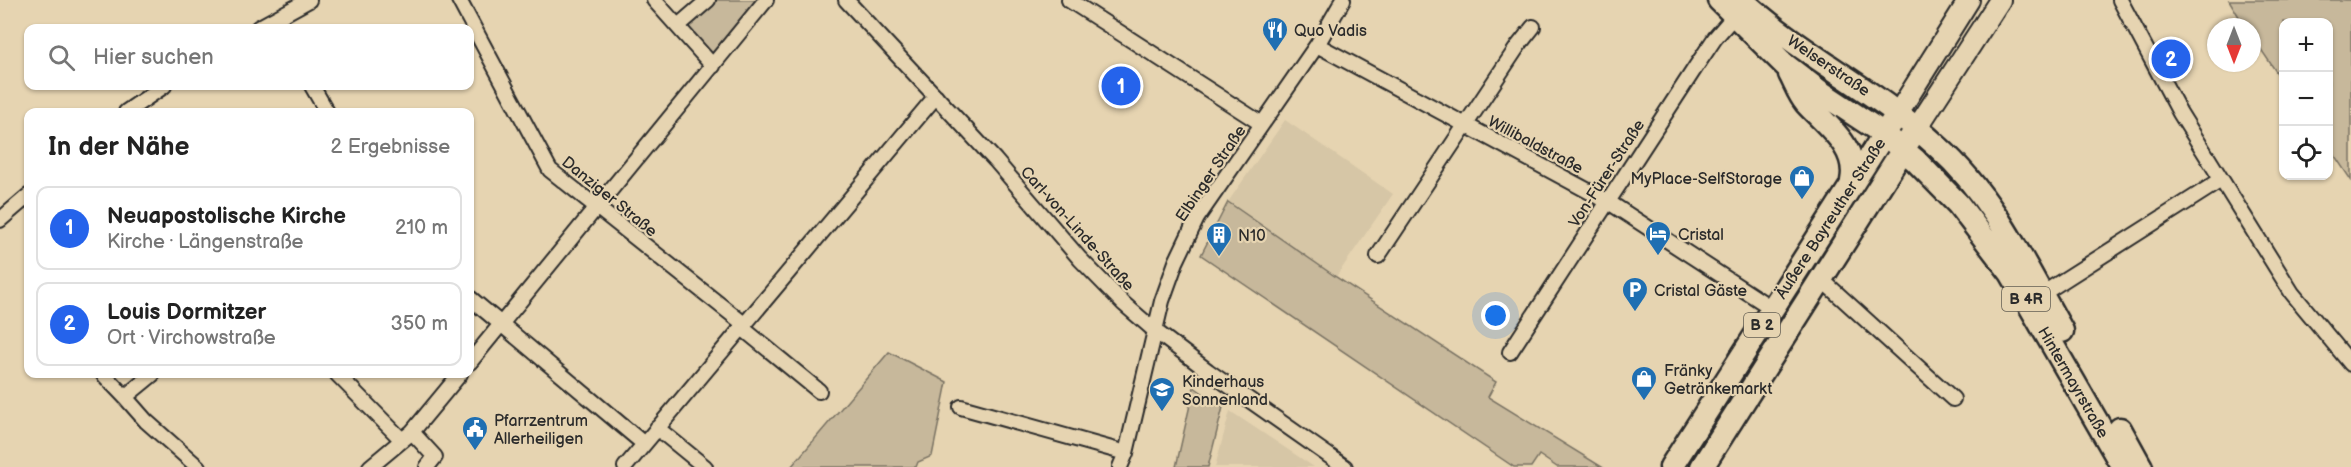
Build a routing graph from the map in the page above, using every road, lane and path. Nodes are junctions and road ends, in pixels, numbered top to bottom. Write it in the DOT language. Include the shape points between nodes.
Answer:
graph roads {
  1 [pos="309,0"];
  2 [pos="459,0"];
  3 [pos="654,0"];
  4 [pos="708,0"];
  5 [pos="766,0"];
  6 [pos="846,0"];
  7 [pos="1069,0"];
  8 [pos="1343,0"];
  9 [pos="1969,0"];
  10 [pos="2000,0"];
  11 [pos="2120,0"];
  12 [pos="1732,5"];
  13 [pos="277,24"];
  14 [pos="472,24"];
  15 [pos="678,26"];
  16 [pos="1533,27"];
  17 [pos="474,28"];
  18 [pos="1317,45"];
  19 [pos="1785,65"];
  20 [pos="713,66"];
  21 [pos="158,90"];
  22 [pos="314,90"];
  23 [pos="936,96"];
  24 [pos="132,108"];
  25 [pos="325,108"];
  26 [pos="1898,113"];
  27 [pos="1262,124"];
  28 [pos="1466,125"];
  29 [pos="1917,128"];
  30 [pos="1884,134"];
  31 [pos="1903,149"];
  32 [pos="2221,180"];
  33 [pos="1852,181"];
  34 [pos="24,199"];
  35 [pos="1607,201"];
  36 [pos="597,206"];
  37 [pos="0,220"];
  38 [pos="1378,256"];
  39 [pos="1821,279"];
  40 [pos="2042,294"];
  41 [pos="474,302"];
  42 [pos="1773,309"];
  43 [pos="500,325"];
  44 [pos="742,326"];
  45 [pos="1154,330"];
  46 [pos="1510,352"];
  47 [pos="474,357"];
  48 [pos="2351,364"];
  49 [pos="107,378"];
  50 [pos="148,378"];
  51 [pos="343,378"];
  52 [pos="457,378"];
  53 [pos="1728,378"];
  54 [pos="819,391"];
  55 [pos="1747,396"];
  56 [pos="125,397"];
  57 [pos="1953,399"];
  58 [pos="961,407"];
  59 [pos="657,428"];
  60 [pos="407,435"];
  61 [pos="644,444"];
  62 [pos="1126,453"];
  63 [pos="198,467"];
  64 [pos="370,467"];
  65 [pos="427,467"];
  66 [pos="625,467"];
  67 [pos="705,467"];
  68 [pos="1120,467"];
  69 [pos="1345,467"];
  70 [pos="1671,467"];
  71 [pos="1702,467"];
  72 [pos="2123,467"];
  73 [pos="2141,467"];
  1 -- 13 [label="street"];
  2 -- 14 [label="street, Danziger Straße"];
  3 -- 15 [label="street"];
  4 -- 15 [label="street"];
  5 -- 20 [label="street"];
  6 -- 23 [label="street, Carl-von-Linde-Straße"];
  7 -- 27 [label="street"];
  8 -- 18 [label="street, Elbinger Straße"];
  9 -- 26 [label="main road, Äußere Bayreuther Straße"];
  10 -- 29 [label="main road, Äußere Bayreuther Straße"];
  11 -- 32 [label="street"];
  12 -- 19 [label="main road, Welserstraße / B 4R"];
  12 -- 26 [label="main road, Welserstraße / B 4R"];
  12 -- 35 [label="street, Von-Fürer-Straße" via="1715,38"];
  15 -- 20 [label="street"];
  16 -- 28 [label="street, Willibaldstraße"];
  17 -- 36 [label="street, Danziger Straße" via="550,170"];
  18 -- 27 [label="street, Elbinger Straße"];
  18 -- 28 [label="street, Willibaldstraße"];
  19 -- 30 [label="main road, Welserstraße / B 4R"];
  19 -- 33 [label="main road" via="1805,101 1846,148 1852,162"];
  20 -- 36 [label="street"];
  21 -- 24 [label="street"];
  22 -- 25 [label="street"];
  23 -- 44 [label="street"];
  23 -- 45 [label="street, Carl-von-Linde-Straße" via="1080,259"];
  26 -- 29 [label="main road, Welserstraße / B 4R"];
  26 -- 30 [label="main road, Äußere Bayreuther Straße / B 2"];
  27 -- 45 [label="street, Elbinger Straße" via="1192,226 1168,280"];
  28 -- 35 [label="street, Willibaldstraße"];
  28 -- 38 [label="street"];
  29 -- 31 [label="main road, Äußere Bayreuther Straße / B 2"];
  29 -- 40 [label="main road, Hintermayrstraße / B 4R" via="1973,184 2000,220"];
  30 -- 31 [label="main road, Hintermayrstraße / B 4R"];
  30 -- 33 [label="main road, Äußere Bayreuther Straße / B 2"];
  31 -- 39 [label="main road, Äußere Bayreuther Straße / B 2"];
  31 -- 72 [label="main road, Hintermayrstraße / B 4R" via="1958,204 2001,258"];
  32 -- 40 [label="street"];
  32 -- 48 [label="street" via="2292,293"];
  33 -- 42 [label="main road, Äußere Bayreuther Straße / B 2"];
  34 -- 37 [label="street"];
  35 -- 42 [label="street, Willibaldstraße"];
  35 -- 46 [label="street, Von-Fürer-Straße"];
  36 -- 43 [label="street"];
  36 -- 44 [label="street, Danziger Straße"];
  39 -- 55 [label="main road, Äußere Bayreuther Straße / B 2"];
  39 -- 57 [label="street"];
  40 -- 73 [label="main road, Hintermayrstraße / B 4R"];
  41 -- 43 [label="street"];
  42 -- 53 [label="main road, Äußere Bayreuther Straße / B 2"];
  43 -- 47 [label="street"];
  43 -- 61 [label="street"];
  44 -- 54 [label="street, Danziger Straße"];
  44 -- 59 [label="street"];
  45 -- 62 [label="street, Elbinger Straße"];
  45 -- 69 [label="street, Carl-von-Linde-Straße"];
  49 -- 56 [label="street"];
  50 -- 56 [label="street"];
  51 -- 60 [label="street"];
  52 -- 60 [label="street"];
  53 -- 55 [label="main road" via="1744,384"];
  53 -- 70 [label="main road, Äußere Bayreuther Straße / B 2"];
  55 -- 71 [label="main road, Äußere Bayreuther Straße / B 2"];
  56 -- 63 [label="street"];
  58 -- 62 [label="street"];
  59 -- 61 [label="street"];
  59 -- 67 [label="street"];
  60 -- 64 [label="street"];
  60 -- 65 [label="street" via="435,458"];
  61 -- 66 [label="street"];
  62 -- 68 [label="street, Elbinger Straße"];
}
